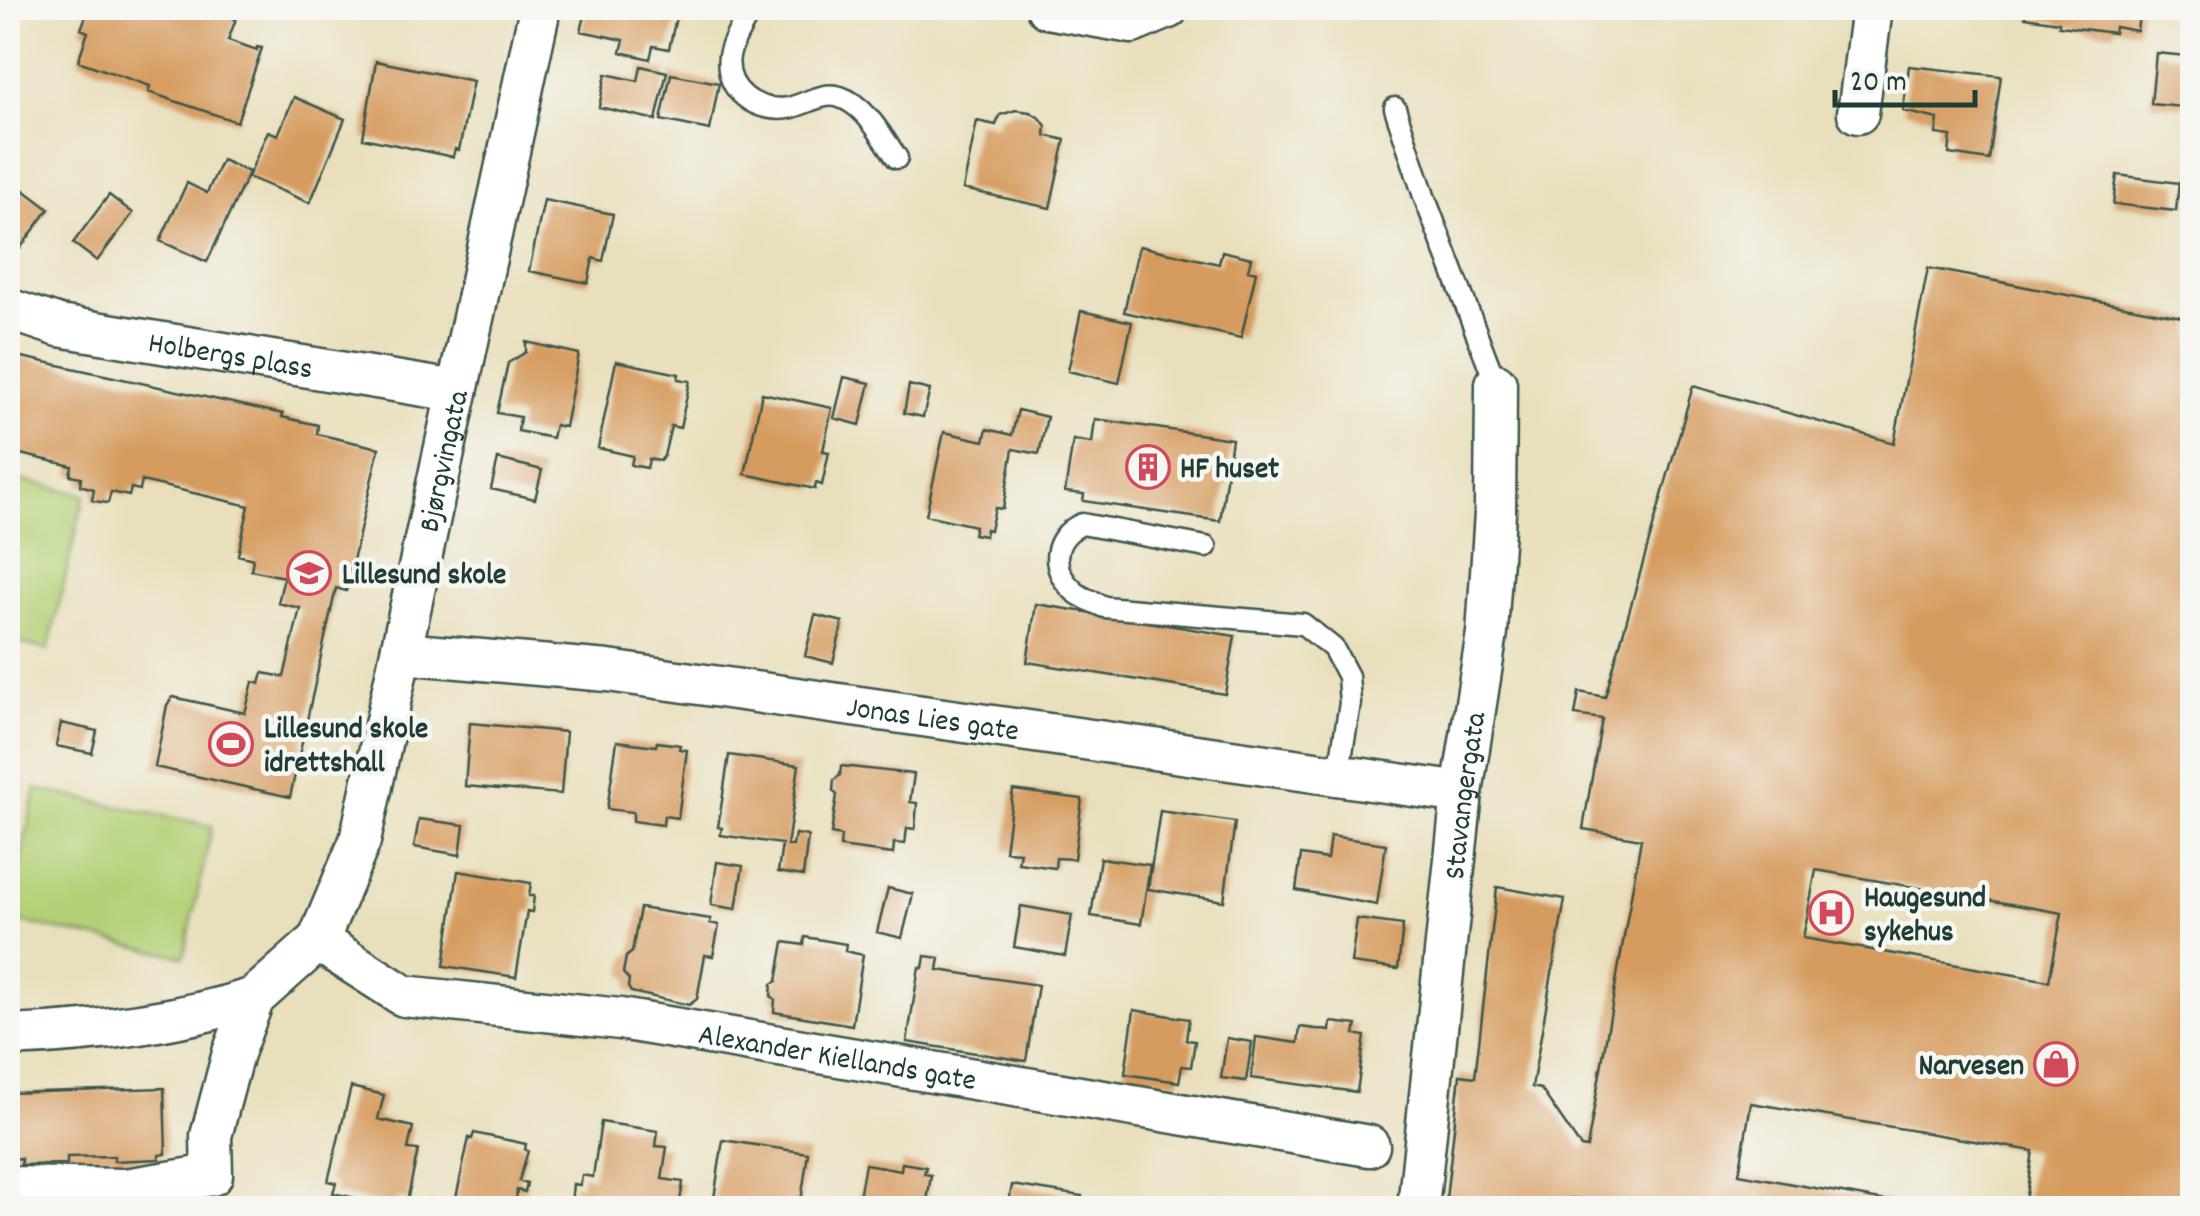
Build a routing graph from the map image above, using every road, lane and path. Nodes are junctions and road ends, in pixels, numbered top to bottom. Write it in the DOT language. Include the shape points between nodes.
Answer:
graph roads {
  1 [pos="540,8"];
  2 [pos="752,8"];
  3 [pos="1046,8"];
  4 [pos="1168,8"];
  5 [pos="1872,8"];
  6 [pos="1396,108"];
  7 [pos="1858,112"];
  8 [pos="898,158"];
  9 [pos="8,309"];
  10 [pos="1496,384"];
  11 [pos="456,390"];
  12 [pos="1206,546"];
  13 [pos="402,653"];
  14 [pos="1338,777"];
  15 [pos="1462,793"];
  16 [pos="318,941"];
  17 [pos="254,998"];
  18 [pos="8,1036"];
  19 [pos="1368,1146"];
  20 [pos="8,1187"];
  21 [pos="124,1199"];
  22 [pos="1418,1208"];
  1 -- 11 [label="street, Bjørgvingata"];
  2 -- 8 [label="lane" via="729,57 736,88 748,102 769,110 843,97"];
  3 -- 4 [label="street" via="1132,23"];
  5 -- 7 [label="street"];
  6 -- 10 [label="lane"];
  9 -- 11 [label="street, Holbergs plass" via="59,326"];
  10 -- 15 [label="street, Stavangergata" via="1487,633"];
  11 -- 13 [label="street, Bjørgvingata"];
  12 -- 14 [label="lane" via="1082,524 1067,530 1057,548 1059,570 1074,592 1104,606 1303,624 1332,648 1348,676"];
  13 -- 14 [label="street, Jonas Lies gate" via="608,671"];
  13 -- 16 [label="street, Bjørgvingata" via="360,841"];
  14 -- 15 [label="street, Jonas Lies gate"];
  15 -- 22 [label="street, Stavangergata"];
  16 -- 17 [label="street, Bjørgvingata"];
  16 -- 19 [label="street, Alexander Kiellands gate" via="404,996 620,1019"];
  17 -- 18 [label="street, Bjørgvingata" via="85,1031"];
  17 -- 21 [label="street, Bjørgvingata" via="211,1136 212,1175"];
  20 -- 21 [label="street, Bjørgvingata"];
}
